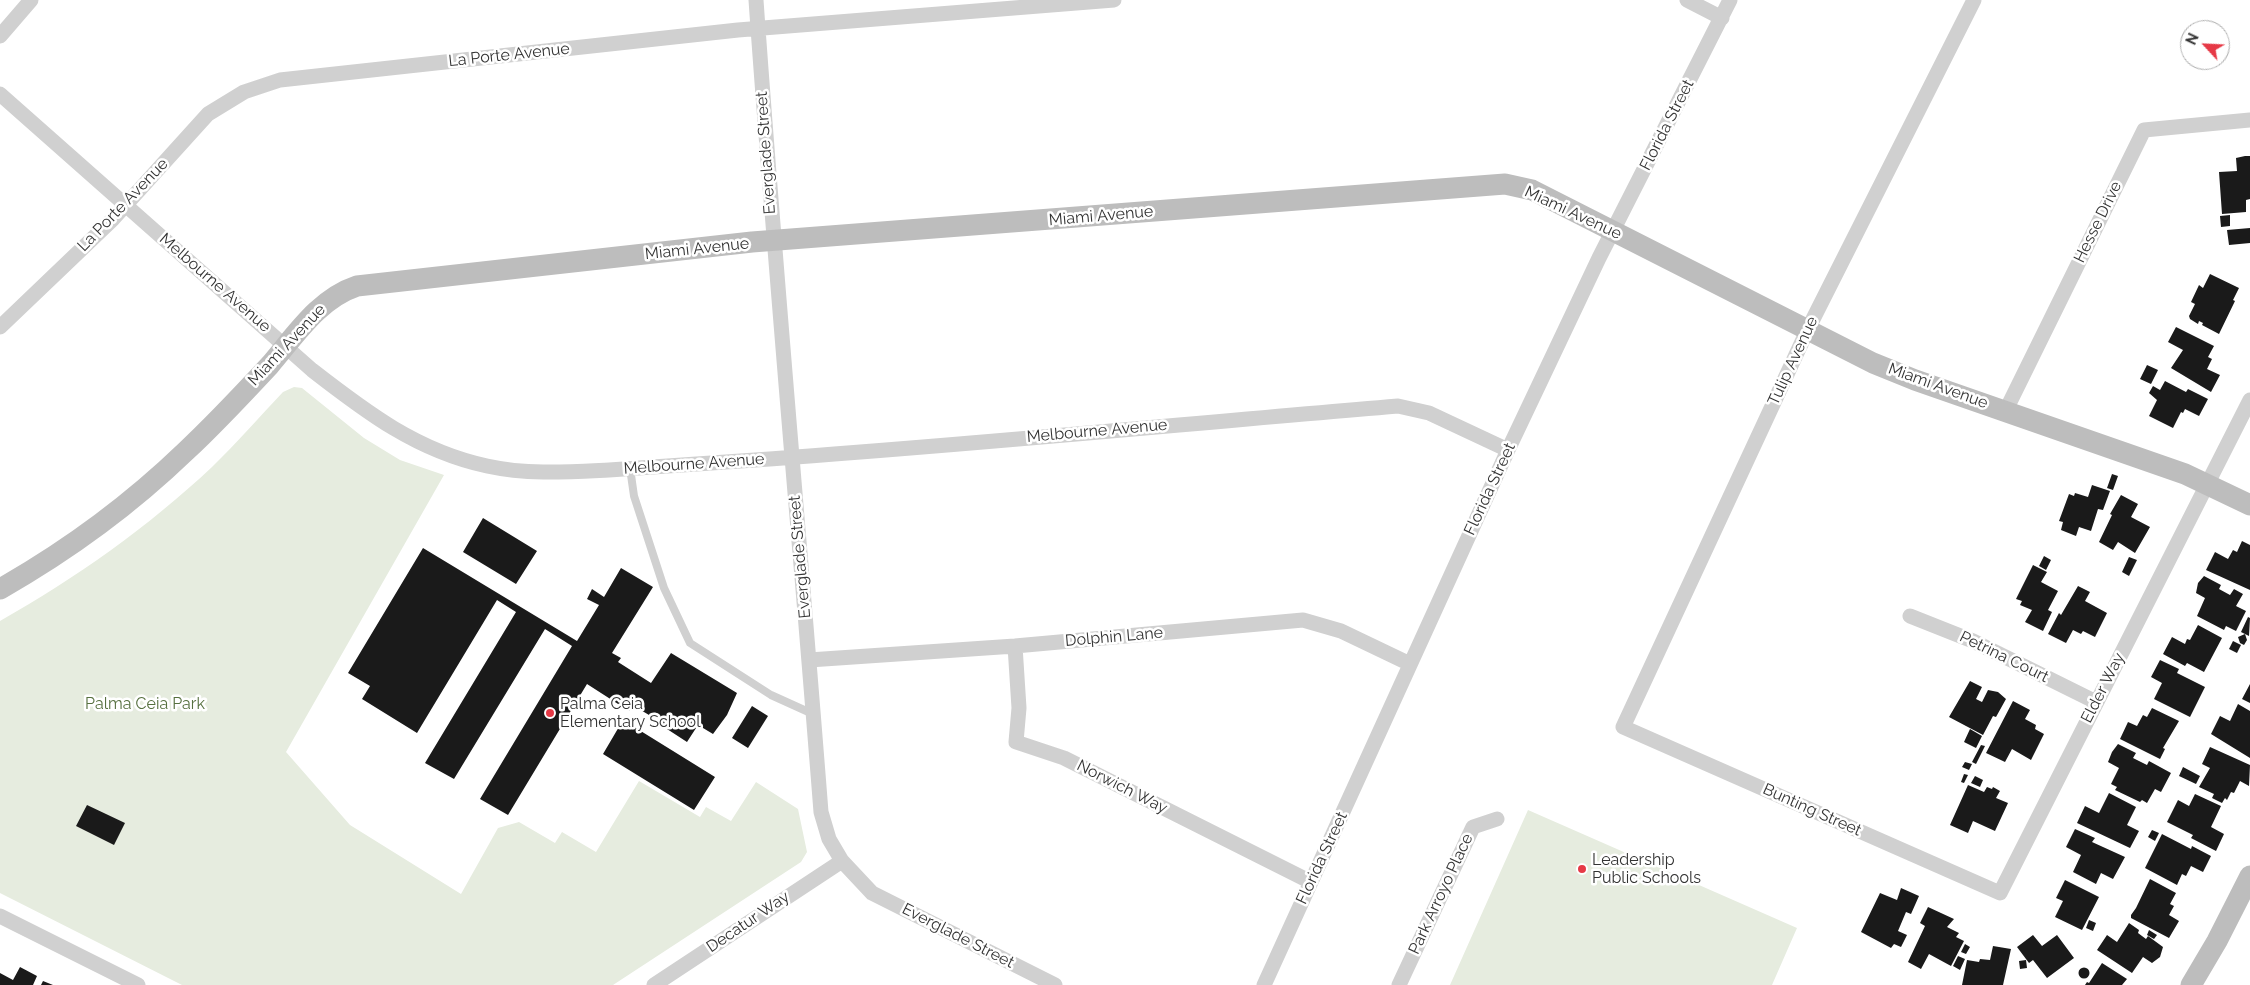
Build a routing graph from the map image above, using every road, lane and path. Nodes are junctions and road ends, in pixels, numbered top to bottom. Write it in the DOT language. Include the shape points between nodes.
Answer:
graph roads {
  1 [pos="31,0"];
  2 [pos="756,0"];
  3 [pos="1114,0"];
  4 [pos="1687,0"];
  5 [pos="1730,0"];
  6 [pos="1974,0"];
  7 [pos="1722,18"];
  8 [pos="758,28"];
  9 [pos="0,36"];
  10 [pos="0,94"];
  11 [pos="2250,120"];
  12 [pos="126,205"];
  13 [pos="1614,231"];
  14 [pos="772,241"];
  15 [pos="0,326"];
  16 [pos="1808,329"];
  17 [pos="286,347"];
  18 [pos="2250,400"];
  19 [pos="2006,410"];
  20 [pos="1508,450"];
  21 [pos="792,458"];
  22 [pos="630,468"];
  23 [pos="2206,483"];
  24 [pos="2250,505"];
  25 [pos="0,589"];
  26 [pos="1910,616"];
  27 [pos="1015,646"];
  28 [pos="809,660"];
  29 [pos="1410,664"];
  30 [pos="2096,702"];
  31 [pos="813,714"];
  32 [pos="1624,727"];
  33 [pos="1498,819"];
  34 [pos="842,861"];
  35 [pos="2250,876"];
  36 [pos="1311,882"];
  37 [pos="2000,893"];
  38 [pos="0,916"];
  39 [pos="138,985"];
  40 [pos="654,985"];
  41 [pos="1055,985"];
  42 [pos="1264,985"];
  43 [pos="1399,985"];
  44 [pos="2191,985"];
  1 -- 9 [label="street"];
  2 -- 8 [label="street, Everglade Street"];
  3 -- 8 [label="street, La Porte Avenue"];
  4 -- 7 [label="street"];
  5 -- 7 [label="street, Florida Street"];
  6 -- 16 [label="street, Tulip Avenue"];
  7 -- 13 [label="street, Florida Street"];
  8 -- 12 [label="street, La Porte Avenue" via="280,80 244,92 208,114"];
  8 -- 14 [label="street, Everglade Street"];
  10 -- 12 [label="street, Melbourne Avenue"];
  11 -- 19 [label="street, Hesse Drive" via="2144,130"];
  12 -- 15 [label="street, La Porte Avenue"];
  12 -- 17 [label="street, Melbourne Avenue"];
  13 -- 14 [label="street, Miami Avenue" via="1532,190 1506,184"];
  13 -- 16 [label="street, Miami Avenue"];
  13 -- 20 [label="street, Florida Street"];
  14 -- 17 [label="street, Miami Avenue" via="357,286 340,292 322,305"];
  14 -- 21 [label="street, Everglade Street"];
  16 -- 19 [label="street, Miami Avenue" via="1915,380"];
  16 -- 32 [label="street, Tulip Avenue"];
  17 -- 22 [label="street, Melbourne Avenue" via="364,411 398,433 433,449 486,466 545,474"];
  17 -- 25 [label="street, Miami Avenue" via="186,451 117,512 31,572"];
  18 -- 23 [label="street, Elder Way"];
  19 -- 23 [label="street, Miami Avenue"];
  20 -- 21 [label="street, Melbourne Avenue" via="1429,413 1398,406"];
  20 -- 29 [label="street, Florida Street"];
  21 -- 22 [label="street, Melbourne Avenue"];
  21 -- 28 [label="street, Everglade Street"];
  22 -- 31 [label="lane" via="634,496 664,588 690,643 771,695"];
  23 -- 24 [label="street, Miami Avenue"];
  23 -- 30 [label="street, Elder Way"];
  26 -- 30 [label="street, Petrina Court" via="1973,641"];
  27 -- 28 [label="street, Dolphin Lane"];
  27 -- 29 [label="street, Dolphin Lane" via="1303,620 1341,631"];
  27 -- 36 [label="street, Norwich Way" via="1019,708 1016,742 1064,758"];
  28 -- 31 [label="street, Everglade Street"];
  29 -- 36 [label="street, Florida Street"];
  30 -- 37 [label="street, Elder Way"];
  31 -- 34 [label="street, Everglade Street" via="820,812 829,839"];
  32 -- 37 [label="street, Bunting Street"];
  33 -- 43 [label="street, Park Arroyo Place" via="1473,827"];
  34 -- 40 [label="street, Decatur Way"];
  34 -- 41 [label="street, Everglade Street" via="872,893"];
  35 -- 44 [label="street"];
  36 -- 42 [label="street, Florida Street"];
  38 -- 39 [label="street"];
}
